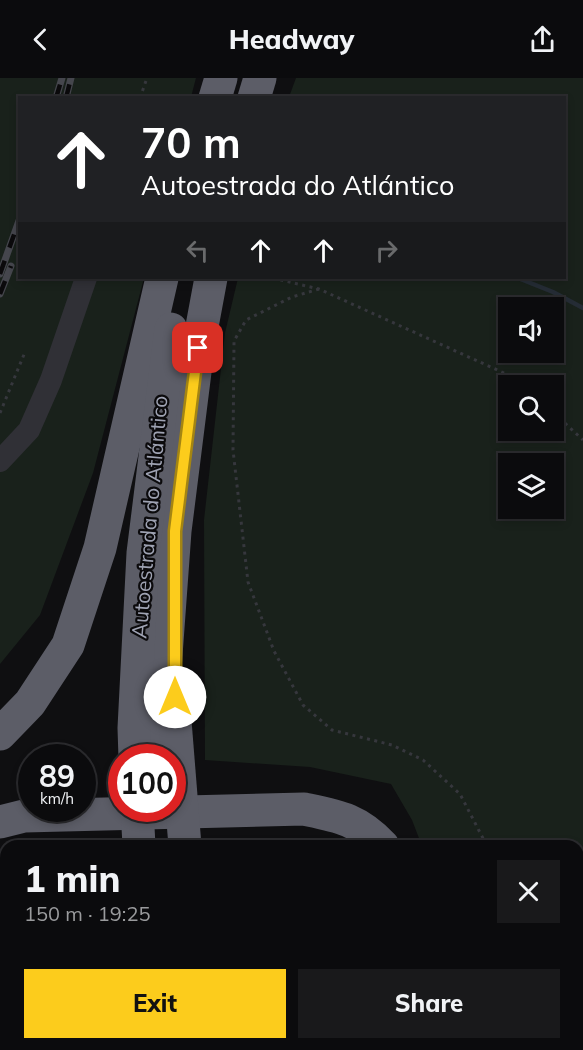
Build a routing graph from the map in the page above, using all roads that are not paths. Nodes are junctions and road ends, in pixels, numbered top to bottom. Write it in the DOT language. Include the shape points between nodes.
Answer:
graph roads {
  1 [pos="220,78"];
  2 [pos="231,78"];
  3 [pos="260,78"];
  4 [pos="216,96"];
  5 [pos="226,96"];
  6 [pos="255,96"];
  7 [pos="86,279"];
  8 [pos="162,279"];
  9 [pos="180,279"];
  10 [pos="212,279"];
  11 [pos="0,461"];
  12 [pos="151,732"];
  13 [pos="0,734"];
  14 [pos="0,822"];
  15 [pos="138,822"];
  16 [pos="166,822"];
  17 [pos="0,839"];
  18 [pos="139,840"];
  19 [pos="167,840"];
  20 [pos="184,840"];
  21 [pos="347,840"];
  22 [pos="377,840"];
  1 -- 4 [label="highway"];
  2 -- 5 [label="highway"];
  3 -- 6 [label="highway"];
  7 -- 11 [label="street" via="51,380 29,430"];
  8 -- 13 [label="highway" via="100,548 68,645 30,703"];
  9 -- 12 [label="highway, Autoestrada do Atlántico" via="167,349 143,554"];
  10 -- 12 [label="highway, Autoestrada do Atlántico" via="198,348"];
  12 -- 20 [label="highway, bridge"];
  14 -- 22 [label="highway" via="24,816 304,809 343,817"];
  15 -- 18 [label="highway, bridge"];
  16 -- 19 [label="highway"];
  17 -- 21 [label="highway" via="25,834 298,822 336,832"];
}
